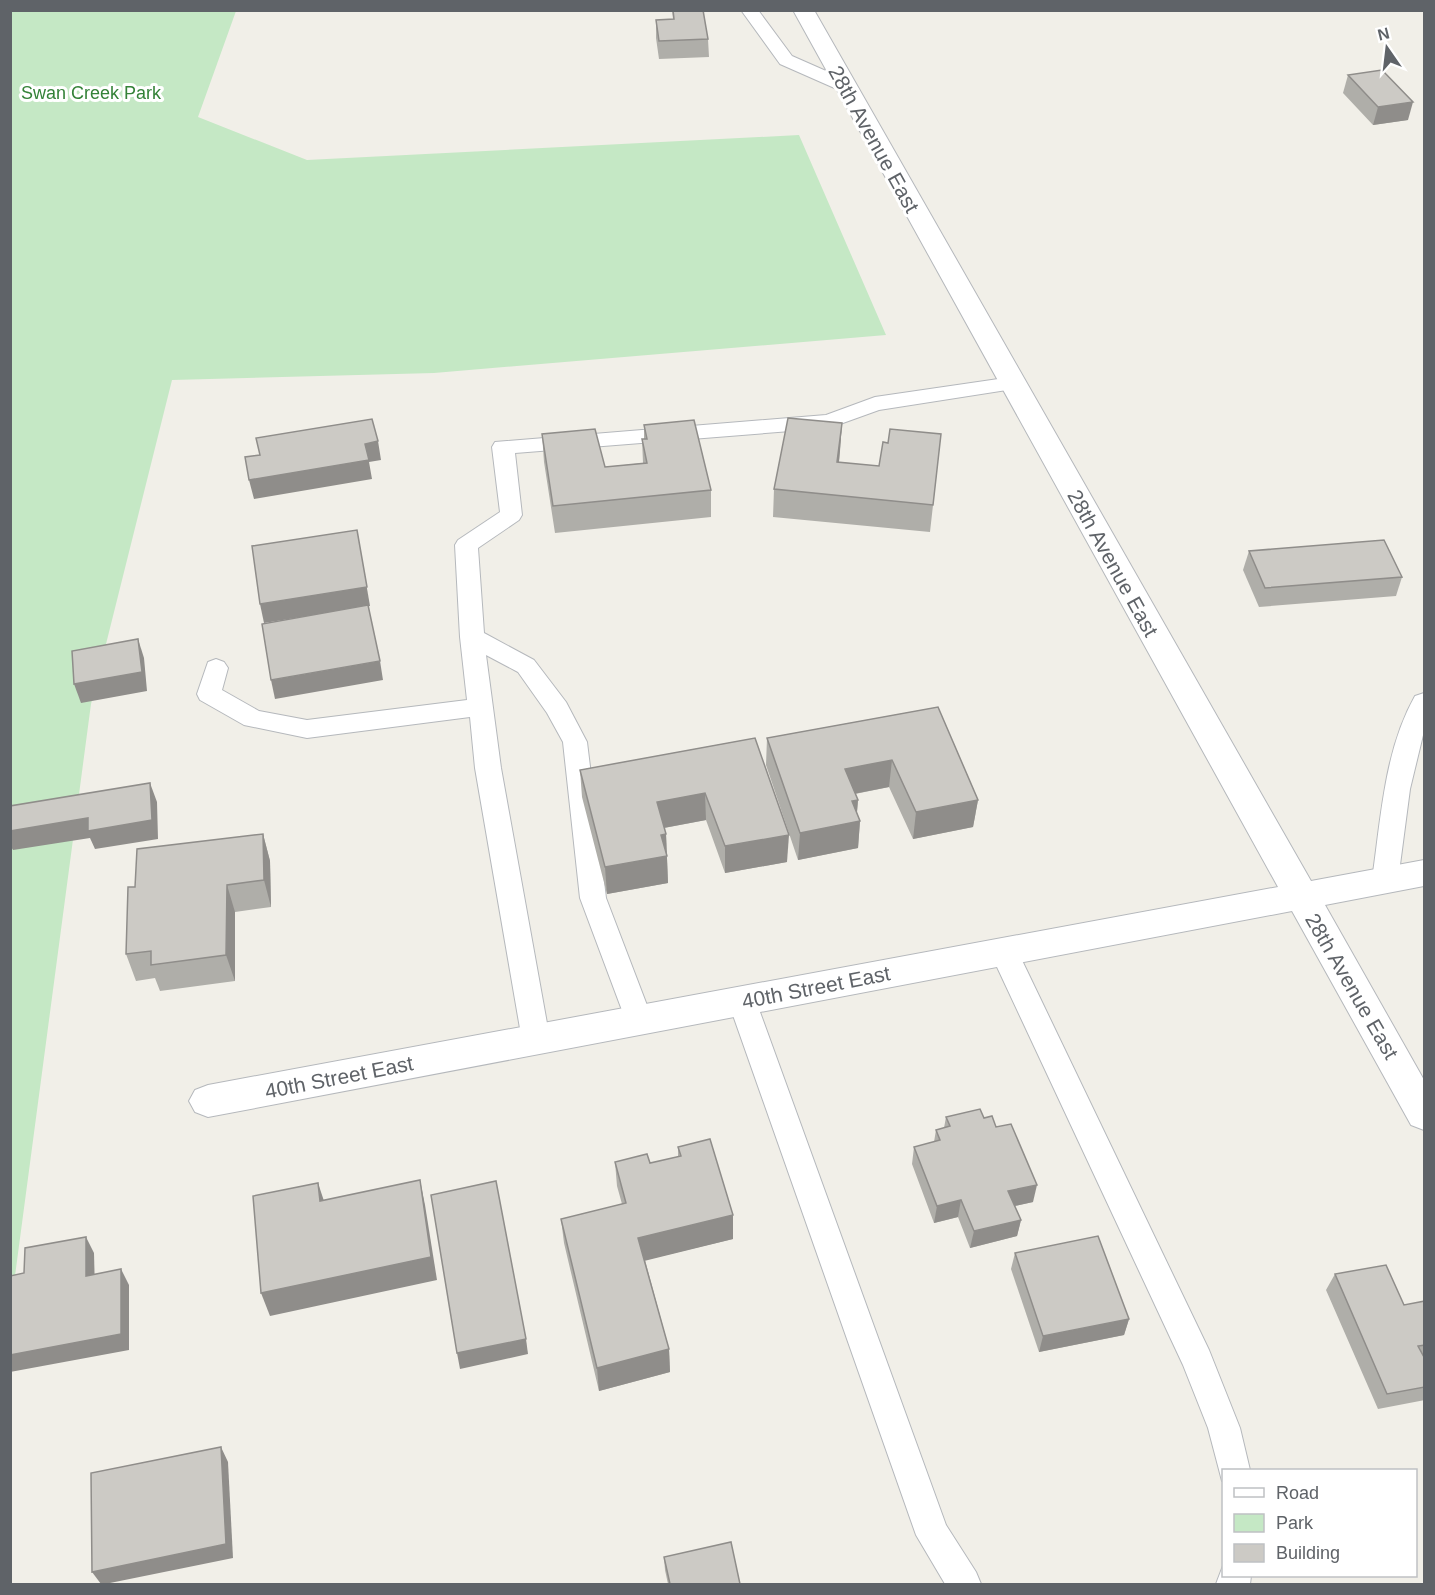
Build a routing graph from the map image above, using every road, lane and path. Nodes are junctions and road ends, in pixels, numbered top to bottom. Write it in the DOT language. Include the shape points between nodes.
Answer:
graph roads {
  1 [pos="748,10"];
  2 [pos="803,10"];
  3 [pos="845,86"];
  4 [pos="1012,383"];
  5 [pos="472,637"];
  6 [pos="216,668"];
  7 [pos="1425,702"];
  8 [pos="481,707"];
  9 [pos="1425,873"];
  10 [pos="1385,880"];
  11 [pos="1301,896"];
  12 [pos="1004,952"];
  13 [pos="742,1001"];
  14 [pos="639,1021"];
  15 [pos="536,1040"];
  16 [pos="208,1101"];
  17 [pos="1425,1114"];
  18 [pos="1234,1469"];
  19 [pos="964,1584"];
  1 -- 3 [label="lane" via="786,60"];
  2 -- 3 [label="street, 28th Avenue East"];
  3 -- 4 [label="street, 28th Avenue East"];
  4 -- 5 [label="lane" via="875,404 829,421 503,447 511,515 466,545"];
  4 -- 11 [label="street, 28th Avenue East"];
  5 -- 8 [label="lane"];
  5 -- 14 [label="lane" via="526,666 557,708 575,742 593,898"];
  6 -- 8 [label="lane" via="209,694 253,719 307,729"];
  7 -- 10 [label="lane" via="1414,722 1403,764"];
  8 -- 15 [label="lane" via="488,768"];
  9 -- 10 [label="street, 40th Street East"];
  10 -- 11 [label="street, 40th Street East"];
  11 -- 12 [label="street, 40th Street East"];
  11 -- 17 [label="street, 28th Avenue East"];
  12 -- 13 [label="street, 40th Street East"];
  12 -- 18 [label="lane" via="1198,1361 1224,1428"];
  13 -- 14 [label="street, 40th Street East"];
  13 -- 19 [label="lane" via="933,1535"];
  14 -- 15 [label="street, 40th Street East"];
  15 -- 16 [label="street, 40th Street East"];
}
